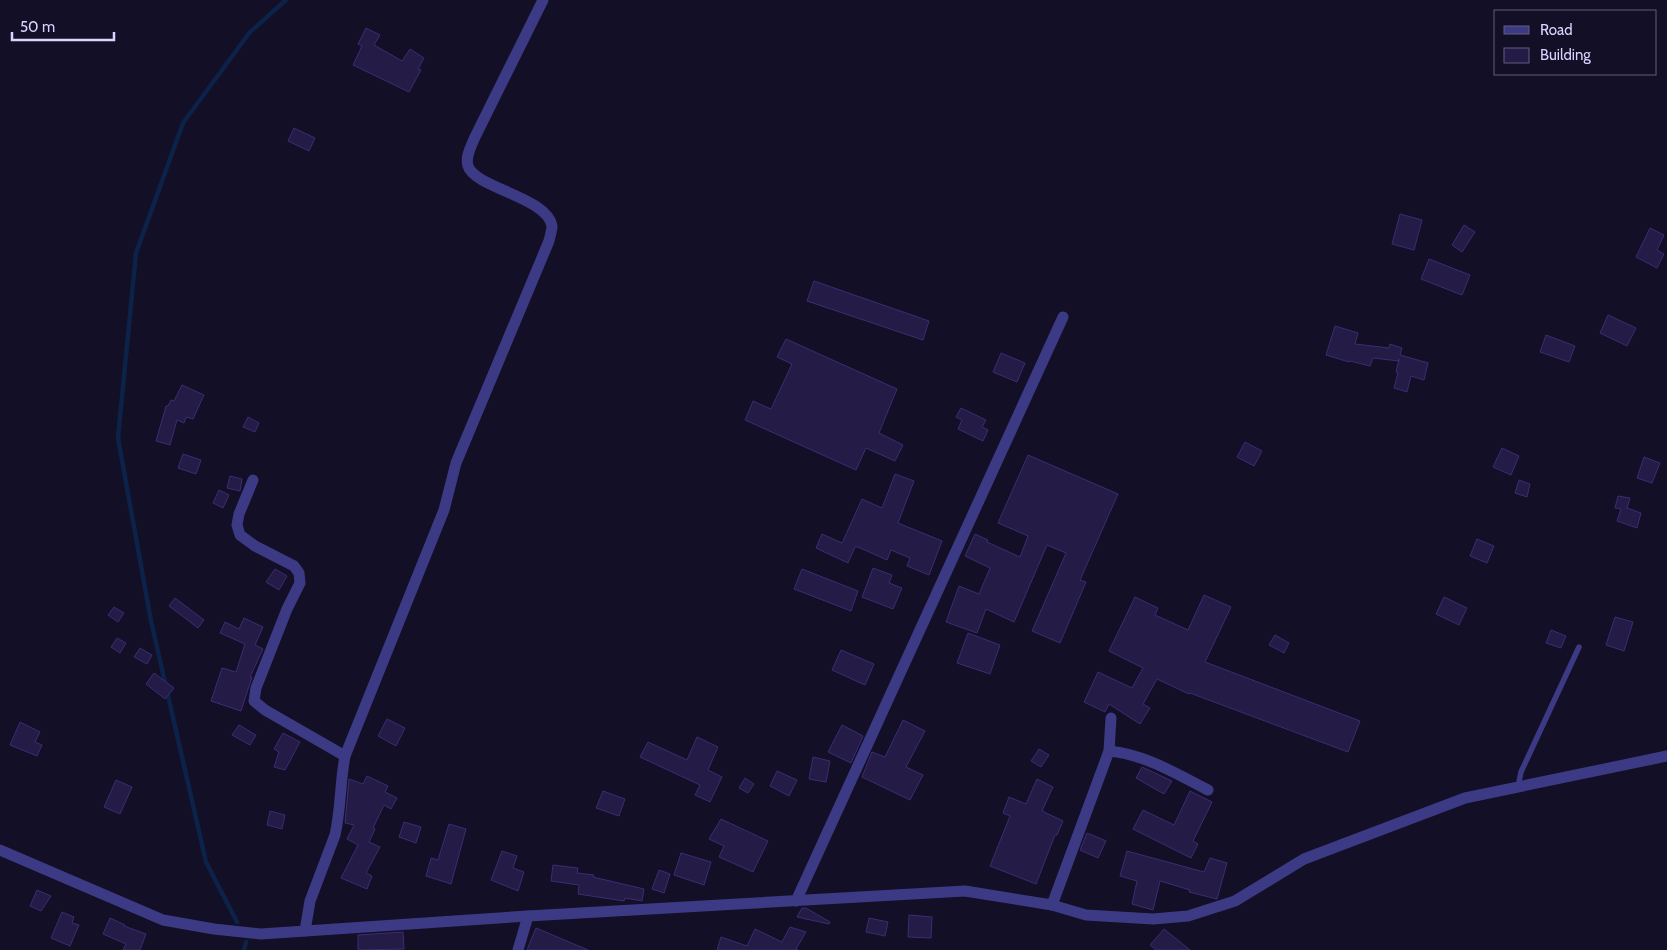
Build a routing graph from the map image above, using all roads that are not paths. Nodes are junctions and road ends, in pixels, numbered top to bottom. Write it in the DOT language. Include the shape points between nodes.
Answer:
graph roads {
  1 [pos="542,0"];
  2 [pos="1063,317"];
  3 [pos="253,480"];
  4 [pos="1579,647"];
  5 [pos="1112,718"];
  6 [pos="1109,751"];
  7 [pos="345,756"];
  8 [pos="1667,756"];
  9 [pos="1518,787"];
  10 [pos="1208,790"];
  11 [pos="0,850"];
  12 [pos="796,901"];
  13 [pos="1052,905"];
  14 [pos="528,916"];
  15 [pos="305,931"];
  16 [pos="518,950"];
  1 -- 7 [label="street" via="467,156 468,166 476,176 539,208 548,216 552,228 549,241 456,463 444,510"];
  2 -- 12 [label="street"];
  3 -- 7 [label="street" via="239,514 237,525 240,535 254,546 294,566 300,583 256,688 254,701"];
  4 -- 9 [label="lane" via="1520,772"];
  5 -- 6 [label="street"];
  6 -- 10 [label="street" via="1126,752"];
  6 -- 13 [label="street"];
  7 -- 15 [label="street" via="340,779 338,824 310,901"];
  8 -- 9 [label="street"];
  9 -- 13 [label="street" via="1465,798 1313,856 1236,901 1188,916 1086,915"];
  11 -- 15 [label="street" via="163,920 261,934"];
  12 -- 13 [label="street" via="965,891"];
  12 -- 14 [label="street"];
  14 -- 15 [label="street"];
  14 -- 16 [label="street"];
}
